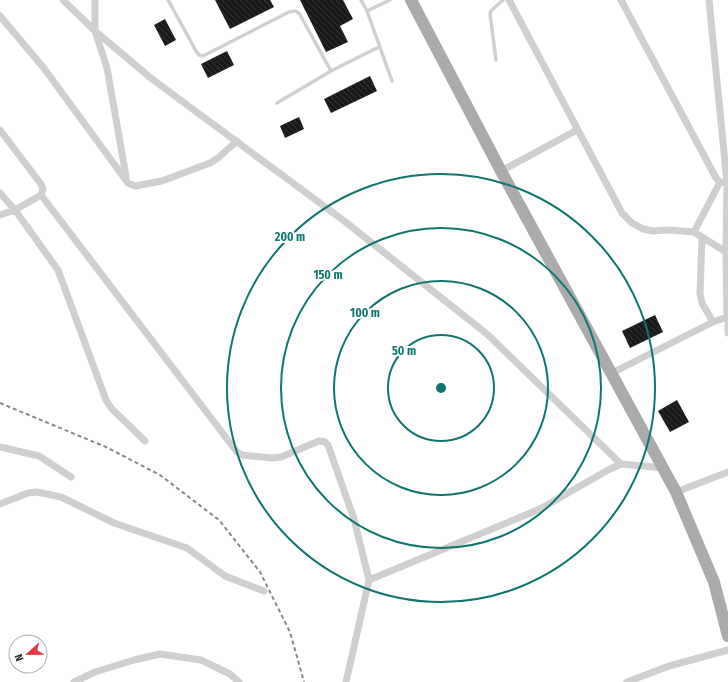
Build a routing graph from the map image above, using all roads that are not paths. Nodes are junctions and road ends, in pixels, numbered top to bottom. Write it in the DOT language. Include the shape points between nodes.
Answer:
graph roads {
  1 [pos="63,0"];
  2 [pos="95,0"];
  3 [pos="168,0"];
  4 [pos="361,0"];
  5 [pos="390,0"];
  6 [pos="411,0"];
  7 [pos="503,0"];
  8 [pos="509,0"];
  9 [pos="621,0"];
  10 [pos="709,0"];
  11 [pos="367,11"];
  12 [pos="0,16"];
  13 [pos="95,31"];
  14 [pos="379,47"];
  15 [pos="496,60"];
  16 [pos="331,71"];
  17 [pos="392,81"];
  18 [pos="277,103"];
  19 [pos="0,130"];
  20 [pos="577,130"];
  21 [pos="236,141"];
  22 [pos="501,171"];
  23 [pos="126,178"];
  24 [pos="723,182"];
  25 [pos="0,193"];
  26 [pos="41,195"];
  27 [pos="14,210"];
  28 [pos="0,215"];
  29 [pos="694,232"];
  30 [pos="702,237"];
  31 [pos="726,252"];
  32 [pos="728,317"];
  33 [pos="713,322"];
  34 [pos="728,334"];
  35 [pos="612,373"];
  36 [pos="145,441"];
  37 [pos="0,446"];
  38 [pos="621,464"];
  39 [pos="664,468"];
  40 [pos="728,472"];
  41 [pos="72,477"];
  42 [pos="676,492"];
  43 [pos="0,504"];
  44 [pos="369,580"];
  45 [pos="264,591"];
  46 [pos="728,632"];
  47 [pos="728,636"];
  48 [pos="728,650"];
  49 [pos="74,682"];
  50 [pos="238,682"];
  51 [pos="346,682"];
  52 [pos="627,682"];
  1 -- 13 [label="street"];
  2 -- 13 [label="street"];
  3 -- 16 [label="lane" via="196,51 203,56 295,11 299,13"];
  4 -- 11 [label="lane"];
  5 -- 11 [label="lane"];
  6 -- 22 [label="main road"];
  7 -- 15 [label="lane" via="490,14"];
  8 -- 20 [label="street"];
  9 -- 24 [label="street" via="716,178"];
  10 -- 24 [label="street"];
  11 -- 14 [label="lane"];
  12 -- 23 [label="street" via="43,67"];
  13 -- 21 [label="street"];
  13 -- 23 [label="street" via="107,68"];
  14 -- 16 [label="lane"];
  14 -- 17 [label="lane"];
  16 -- 18 [label="lane"];
  19 -- 26 [label="street" via="41,184"];
  20 -- 22 [label="street"];
  20 -- 29 [label="street" via="622,213 632,223 653,231"];
  21 -- 23 [label="street" via="210,163 162,181 135,186 128,183"];
  21 -- 38 [label="street" via="343,220 487,334"];
  22 -- 35 [label="main road"];
  24 -- 29 [label="street"];
  24 -- 31 [label="street"];
  25 -- 27 [label="street"];
  26 -- 27 [label="street"];
  26 -- 44 [label="street" via="237,452 272,458 281,457 319,441 328,445 354,519"];
  27 -- 28 [label="street"];
  27 -- 36 [label="street" via="58,270 106,400"];
  29 -- 30 [label="street"];
  30 -- 31 [label="street"];
  30 -- 33 [label="street" via="700,294"];
  31 -- 32 [label="street"];
  32 -- 33 [label="street"];
  32 -- 34 [label="street"];
  33 -- 35 [label="street"];
  35 -- 39 [label="main road"];
  37 -- 41 [label="street" via="39,456"];
  38 -- 39 [label="street"];
  38 -- 44 [label="street" via="540,509"];
  39 -- 42 [label="main road"];
  40 -- 42 [label="street"];
  42 -- 46 [label="main road" via="714,582"];
  43 -- 45 [label="street" via="28,493 37,492 61,497 114,523 187,548 225,576"];
  44 -- 51 [label="street"];
  46 -- 47 [label="main road"];
  48 -- 52 [label="street" via="669,666"];
  49 -- 50 [label="street" via="95,672 160,654 201,660 230,674"];
}
